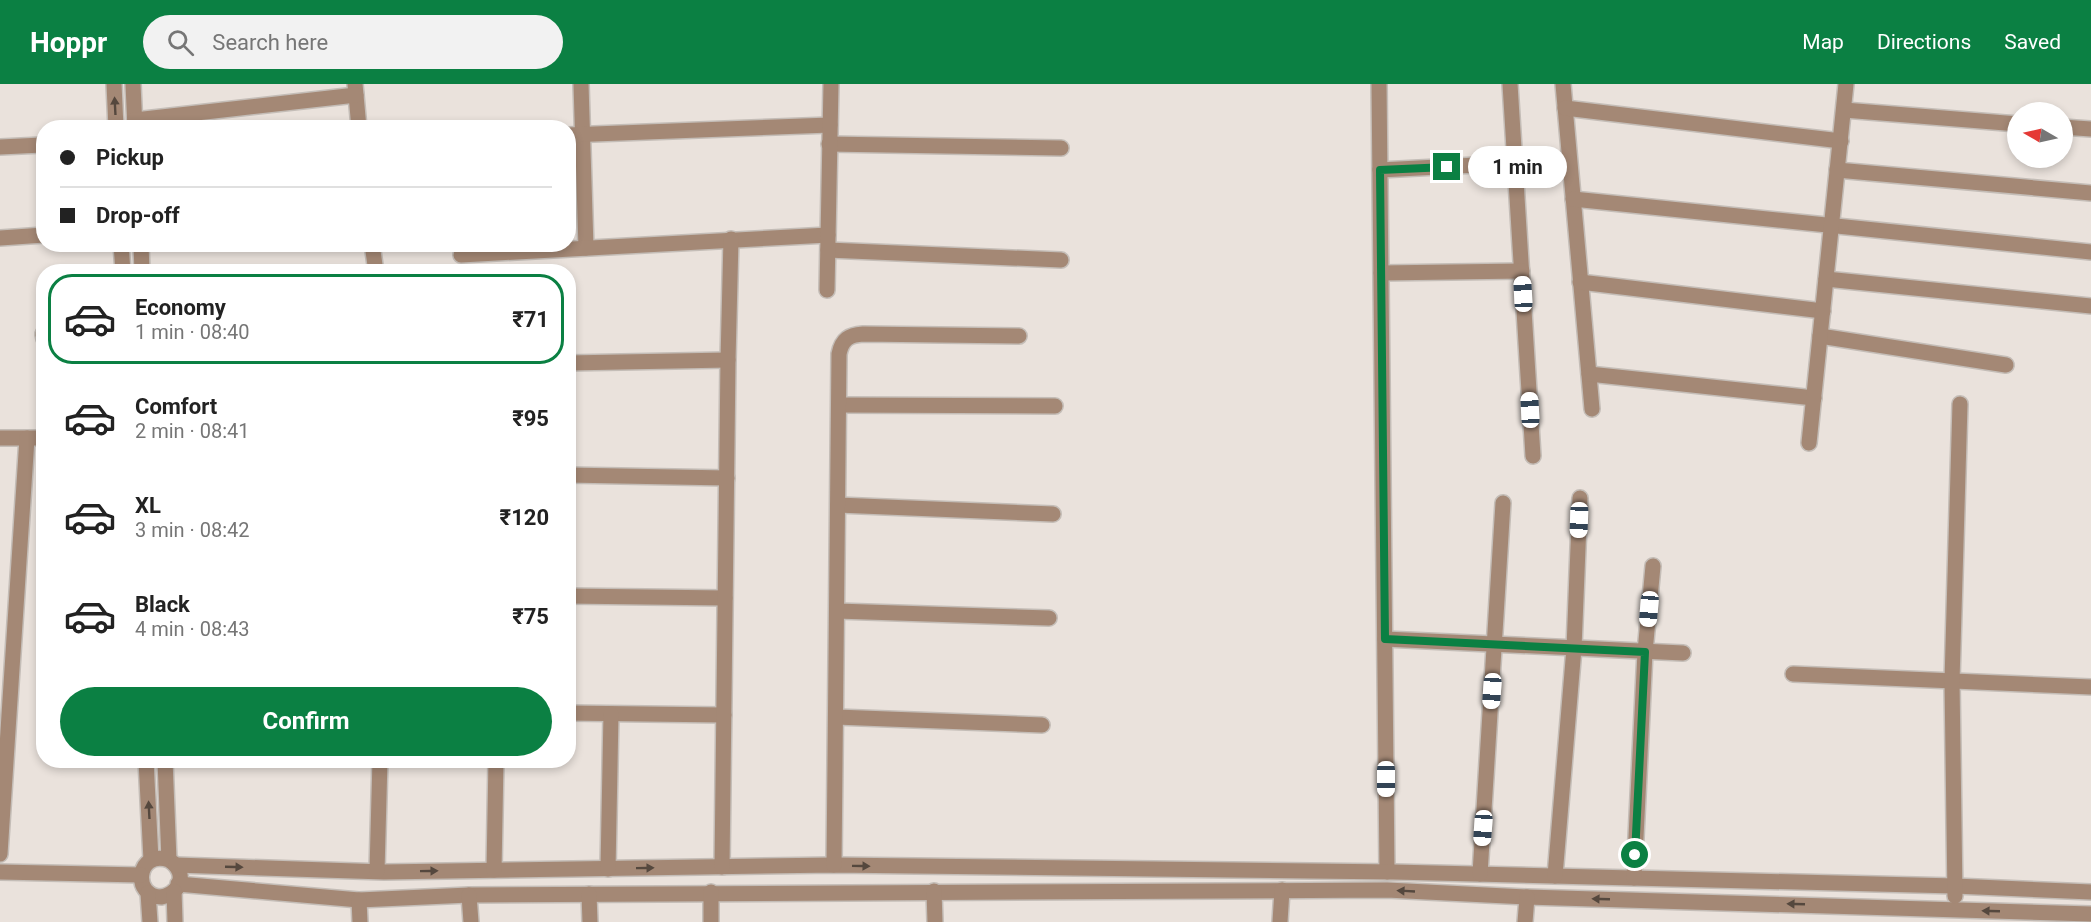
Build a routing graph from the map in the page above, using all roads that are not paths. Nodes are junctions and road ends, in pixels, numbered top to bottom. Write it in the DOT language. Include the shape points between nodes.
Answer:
graph roads {
  1 [pos="114,84"];
  2 [pos="133,84"];
  3 [pos="581,84"];
  4 [pos="831,84"];
  5 [pos="1379,84"];
  6 [pos="1510,84"];
  7 [pos="1563,84"];
  8 [pos="1846,84"];
  9 [pos="355,90"];
  10 [pos="1565,108"];
  11 [pos="1844,110"];
  12 [pos="116,120"];
  13 [pos="135,120"];
  14 [pos="161,120"];
  15 [pos="358,120"];
  16 [pos="2007,123"];
  17 [pos="830,125"];
  18 [pos="2073,128"];
  19 [pos="2091,129"];
  20 [pos="576,134"];
  21 [pos="1840,141"];
  22 [pos="830,144"];
  23 [pos="36,146"];
  24 [pos="0,147"];
  25 [pos="1061,148"];
  26 [pos="1515,163"];
  27 [pos="1380,170"];
  28 [pos="1837,170"];
  29 [pos="2091,193"];
  30 [pos="1573,199"];
  31 [pos="1832,225"];
  32 [pos="36,236"];
  33 [pos="0,238"];
  34 [pos="731,239"];
  35 [pos="828,242"];
  36 [pos="586,248"];
  37 [pos="576,249"];
  38 [pos="515,252"];
  39 [pos="2091,252"];
  40 [pos="461,255"];
  41 [pos="1061,260"];
  42 [pos="1522,271"];
  43 [pos="1381,273"];
  44 [pos="1826,279"];
  45 [pos="1580,282"];
  46 [pos="827,290"];
  47 [pos="2091,306"];
  48 [pos="1823,311"];
  49 [pos="1019,336"];
  50 [pos="1820,336"];
  51 [pos="728,360"];
  52 [pos="576,363"];
  53 [pos="2006,365"];
  54 [pos="1589,374"];
  55 [pos="1814,398"];
  56 [pos="1960,404"];
  57 [pos="839,405"];
  58 [pos="1055,406"];
  59 [pos="1592,409"];
  60 [pos="0,438"];
  61 [pos="27,438"];
  62 [pos="36,438"];
  63 [pos="1809,442"];
  64 [pos="1533,456"];
  65 [pos="576,475"];
  66 [pos="726,478"];
  67 [pos="1580,498"];
  68 [pos="1503,503"];
  69 [pos="838,505"];
  70 [pos="1053,514"];
  71 [pos="1653,566"];
  72 [pos="576,596"];
  73 [pos="725,598"];
  74 [pos="837,611"];
  75 [pos="1049,618"];
  76 [pos="1385,639"];
  77 [pos="1495,645"];
  78 [pos="1574,648"];
  79 [pos="1645,652"];
  80 [pos="1683,653"];
  81 [pos="1793,674"];
  82 [pos="1952,681"];
  83 [pos="2091,687"];
  84 [pos="576,713"];
  85 [pos="611,714"];
  86 [pos="724,715"];
  87 [pos="836,717"];
  88 [pos="1042,725"];
  89 [pos="146,768"];
  90 [pos="166,768"];
  91 [pos="380,768"];
  92 [pos="496,768"];
  93 [pos="0,854"];
  94 [pos="151,860"];
  95 [pos="172,862"];
  96 [pos="834,865"];
  97 [pos="722,867"];
  98 [pos="608,868"];
  99 [pos="494,870"];
  100 [pos="376,871"];
  101 [pos="0,872"];
  102 [pos="1387,872"];
  103 [pos="1480,874"];
  104 [pos="141,875"];
  105 [pos="1555,876"];
  106 [pos="1634,878"];
  107 [pos="1955,886"];
  108 [pos="176,887"];
  109 [pos="1282,890"];
  110 [pos="934,891"];
  111 [pos="711,892"];
  112 [pos="2091,892"];
  113 [pos="148,893"];
  114 [pos="469,894"];
  115 [pos="590,894"];
  116 [pos="1527,897"];
  117 [pos="359,900"];
  118 [pos="1956,909"];
  119 [pos="1913,915"];
  120 [pos="2083,917"];
  121 [pos="150,922"];
  122 [pos="175,922"];
  123 [pos="360,922"];
  124 [pos="471,922"];
  125 [pos="590,922"];
  126 [pos="711,922"];
  127 [pos="935,922"];
  128 [pos="1280,922"];
  129 [pos="1525,922"];
  12 -- 1 [label="street, one-way"];
  2 -- 13 [label="street"];
  3 -- 20 [label="street"];
  4 -- 17 [label="street"];
  5 -- 27 [label="street"];
  6 -- 26 [label="street"];
  7 -- 10 [label="street"];
  8 -- 11 [label="street"];
  9 -- 14 [label="street"];
  9 -- 15 [label="street"];
  10 -- 21 [label="street"];
  10 -- 30 [label="street"];
  11 -- 16 [label="street"];
  11 -- 21 [label="street"];
  17 -- 20 [label="street"];
  17 -- 22 [label="street"];
  18 -- 19 [label="street"];
  20 -- 36 [label="street"];
  21 -- 28 [label="street"];
  22 -- 25 [label="street"];
  22 -- 35 [label="street"];
  23 -- 24 [label="street"];
  26 -- 27 [label="street"];
  26 -- 42 [label="street"];
  27 -- 43 [label="street"];
  28 -- 29 [label="street"];
  28 -- 31 [label="street"];
  30 -- 31 [label="street"];
  30 -- 45 [label="street"];
  31 -- 39 [label="street"];
  31 -- 44 [label="street"];
  32 -- 33 [label="street"];
  34 -- 35 [label="street"];
  34 -- 36 [label="street"];
  34 -- 51 [label="street"];
  35 -- 41 [label="street"];
  35 -- 46 [label="street"];
  36 -- 37 [label="street"];
  38 -- 40 [label="street"];
  42 -- 43 [label="street"];
  42 -- 64 [label="street"];
  43 -- 76 [label="street"];
  44 -- 47 [label="street"];
  44 -- 48 [label="street"];
  45 -- 48 [label="street"];
  45 -- 54 [label="street"];
  48 -- 50 [label="street"];
  49 -- 57 [label="street" via="854,335 841,344"];
  50 -- 53 [label="street"];
  50 -- 55 [label="street"];
  51 -- 52 [label="street"];
  51 -- 66 [label="street"];
  54 -- 55 [label="street"];
  54 -- 59 [label="street"];
  55 -- 63 [label="street"];
  56 -- 82 [label="street"];
  57 -- 58 [label="street"];
  57 -- 69 [label="street"];
  60 -- 61 [label="street"];
  61 -- 62 [label="street"];
  61 -- 93 [label="street"];
  65 -- 66 [label="street"];
  66 -- 73 [label="street"];
  67 -- 78 [label="street"];
  68 -- 77 [label="street"];
  69 -- 70 [label="street"];
  69 -- 74 [label="street"];
  71 -- 79 [label="street"];
  72 -- 73 [label="street"];
  73 -- 86 [label="street"];
  74 -- 75 [label="street"];
  74 -- 87 [label="street"];
  76 -- 77 [label="street"];
  76 -- 102 [label="street"];
  77 -- 78 [label="street"];
  77 -- 103 [label="street"];
  78 -- 79 [label="street"];
  78 -- 105 [label="street"];
  79 -- 80 [label="street"];
  79 -- 106 [label="street"];
  81 -- 82 [label="street"];
  82 -- 83 [label="street"];
  82 -- 107 [label="street"];
  84 -- 85 [label="street"];
  85 -- 86 [label="street"];
  85 -- 98 [label="street"];
  86 -- 97 [label="street"];
  87 -- 88 [label="street"];
  87 -- 96 [label="street"];
  94 -- 89 [label="street, one-way"];
  90 -- 95 [label="street"];
  91 -- 100 [label="street"];
  92 -- 99 [label="street"];
  94 -- 95 [label="street"];
  94 -- 104 [label="street"];
  95 -- 100 [label="street, one-way"];
  95 -- 108 [label="street" via="180,874"];
  96 -- 97 [label="street"];
  96 -- 102 [label="street, one-way"];
  98 -- 97 [label="street, one-way"];
  98 -- 99 [label="street"];
  100 -- 99 [label="street, one-way"];
  101 -- 104 [label="street"];
  102 -- 103 [label="street"];
  103 -- 105 [label="street"];
  104 -- 113 [label="street"];
  105 -- 106 [label="street"];
  106 -- 107 [label="street"];
  107 -- 112 [label="street"];
  107 -- 118 [label="street"];
  108 -- 113 [label="street" via="161,897"];
  108 -- 117 [label="street"];
  108 -- 122 [label="street"];
  109 -- 110 [label="street"];
  116 -- 109 [label="street, one-way"];
  109 -- 128 [label="street"];
  110 -- 111 [label="street"];
  110 -- 127 [label="street"];
  111 -- 115 [label="street"];
  111 -- 126 [label="street"];
  113 -- 121 [label="street"];
  114 -- 115 [label="street"];
  114 -- 117 [label="street"];
  114 -- 124 [label="street"];
  115 -- 125 [label="street"];
  119 -- 116 [label="street, one-way"];
  116 -- 129 [label="street"];
  117 -- 123 [label="street"];
  118 -- 119 [label="street"];
  120 -- 118 [label="street, one-way"];
}
